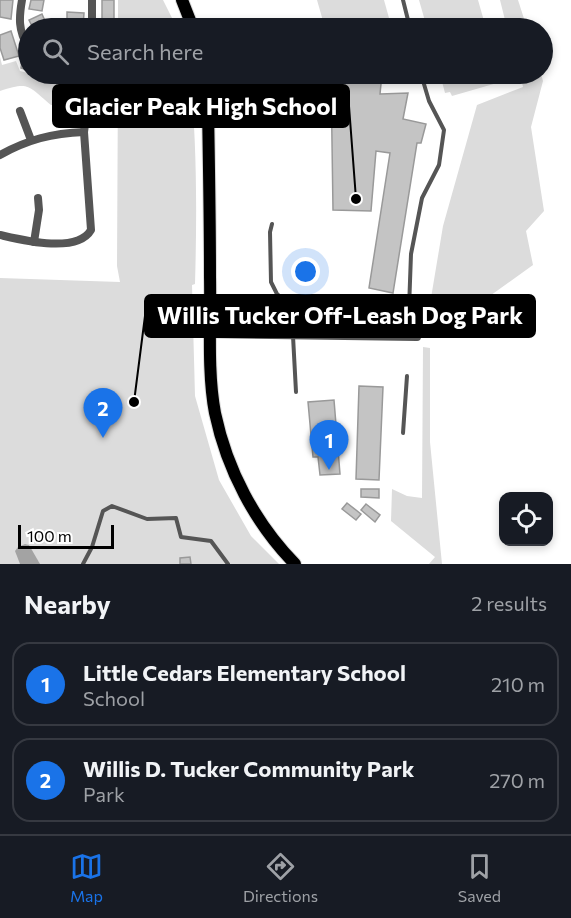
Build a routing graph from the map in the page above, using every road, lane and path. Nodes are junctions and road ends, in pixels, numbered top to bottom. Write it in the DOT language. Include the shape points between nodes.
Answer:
graph roads {
  1 [pos="21,0"];
  2 [pos="92,0"];
  3 [pos="182,0"];
  4 [pos="403,0"];
  5 [pos="19,18"];
  6 [pos="92,18"];
  7 [pos="189,18"];
  8 [pos="408,18"];
  9 [pos="91,84"];
  10 [pos="205,84"];
  11 [pos="424,84"];
  12 [pos="20,111"];
  13 [pos="84,132"];
  14 [pos="31,140"];
  15 [pos="0,156"];
  16 [pos="38,198"];
  17 [pos="272,224"];
  18 [pos="0,235"];
  19 [pos="34,242"];
  20 [pos="354,306"];
  21 [pos="211,334"];
  22 [pos="293,336"];
  23 [pos="354,337"];
  24 [pos="412,337"];
  25 [pos="407,376"];
  26 [pos="296,392"];
  27 [pos="403,433"];
  28 [pos="83,564"];
  29 [pos="228,564"];
  30 [pos="295,564"];
  1 -- 5 [label="street"];
  2 -- 6 [label="street"];
  3 -- 7 [label="main road"];
  4 -- 8 [label="lane"];
  9 -- 13 [label="street"];
  10 -- 21 [label="main road"];
  11 -- 24 [label="lane" via="444,130 439,165 422,198 411,254"];
  12 -- 14 [label="street"];
  13 -- 14 [label="street" via="62,132"];
  13 -- 19 [label="street" via="91,230 80,241"];
  14 -- 15 [label="street"];
  16 -- 19 [label="street"];
  17 -- 22 [label="lane" via="271,282 297,312"];
  18 -- 19 [label="street"];
  20 -- 23 [label="lane"];
  21 -- 22 [label="street"];
  21 -- 30 [label="main road" via="215,412 224,446 240,486 261,522"];
  22 -- 23 [label="street"];
  22 -- 26 [label="lane"];
  23 -- 24 [label="street"];
  25 -- 27 [label="lane"];
  28 -- 29 [label="lane" via="103,511 112,506 147,519 176,518 181,537 211,541"];
}
